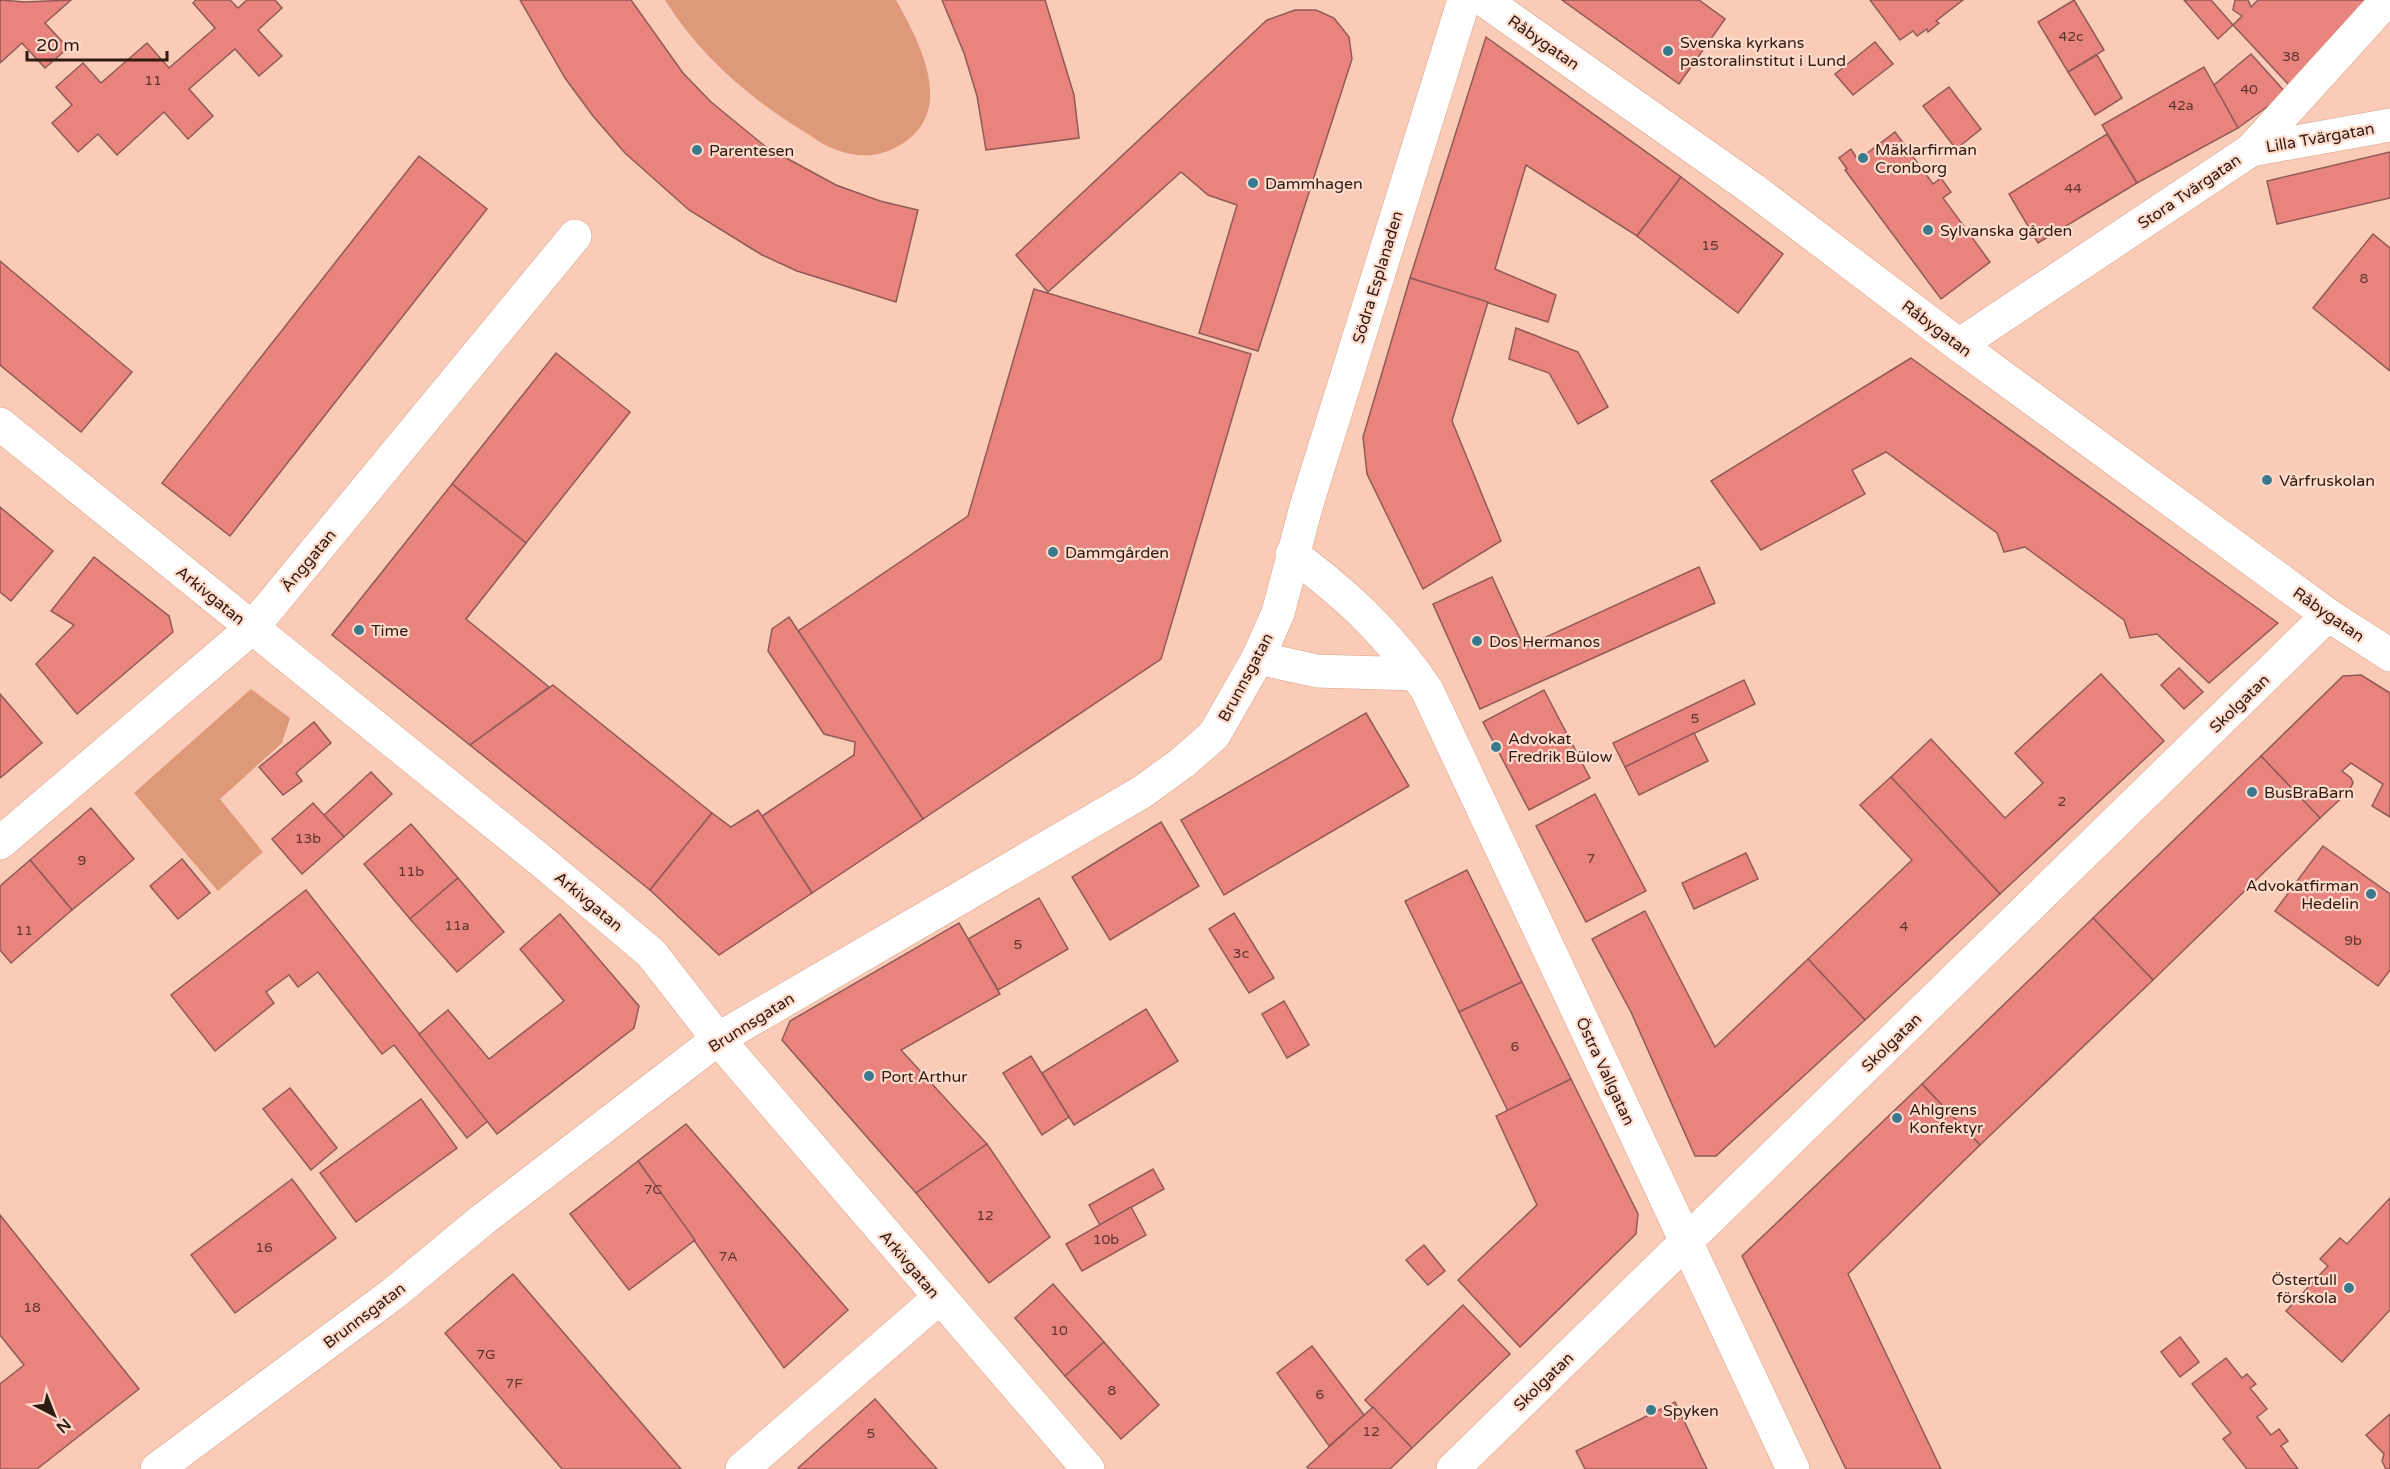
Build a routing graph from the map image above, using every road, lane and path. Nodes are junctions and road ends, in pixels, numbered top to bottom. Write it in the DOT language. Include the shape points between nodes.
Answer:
graph roads {
  1 [pos="1464,0"];
  2 [pos="1484,0"];
  3 [pos="2387,0"];
  4 [pos="2390,125"];
  5 [pos="2251,150"];
  6 [pos="575,236"];
  7 [pos="1959,345"];
  8 [pos="0,424"];
  9 [pos="1292,554"];
  10 [pos="2328,615"];
  11 [pos="252,628"];
  12 [pos="2390,655"];
  13 [pos="1258,658"];
  14 [pos="1416,674"];
  15 [pos="0,843"];
  16 [pos="718,1039"];
  17 [pos="1686,1241"];
  18 [pos="939,1298"];
  19 [pos="157,1469"];
  20 [pos="742,1469"];
  21 [pos="1088,1469"];
  22 [pos="1453,1469"];
  23 [pos="1793,1469"];
  1 -- 9 [label="street, Södra Esplanaden"];
  2 -- 7 [label="street, Råbygatan" via="1754,190"];
  3 -- 5 [label="street, Stora Tvärgatan"];
  4 -- 5 [label="street, Lilla Tvärgatan"];
  5 -- 7 [label="street, Stora Tvärgatan"];
  6 -- 11 [label="street, Änggatan"];
  7 -- 10 [label="street, Råbygatan"];
  8 -- 11 [label="street, Arkivgatan"];
  9 -- 13 [label="street, Brunnsgatan" via="1278,613"];
  9 -- 14 [label="street, Östra Vallgatan" via="1341,590 1390,639"];
  10 -- 12 [label="street, Råbygatan"];
  10 -- 17 [label="street, Skolgatan"];
  11 -- 15 [label="street, Änggatan"];
  11 -- 16 [label="street, Arkivgatan" via="651,953"];
  13 -- 14 [label="street" via="1317,671"];
  13 -- 16 [label="street, Brunnsgatan" via="1214,735 1150,786"];
  14 -- 17 [label="street, Östra Vallgatan" via="1427,690"];
  16 -- 18 [label="street, Arkivgatan"];
  16 -- 19 [label="street, Brunnsgatan" via="394,1293"];
  17 -- 22 [label="street, Skolgatan"];
  17 -- 23 [label="street, Östra Vallgatan"];
  18 -- 20 [label="street"];
  18 -- 21 [label="street, Arkivgatan"];
}
